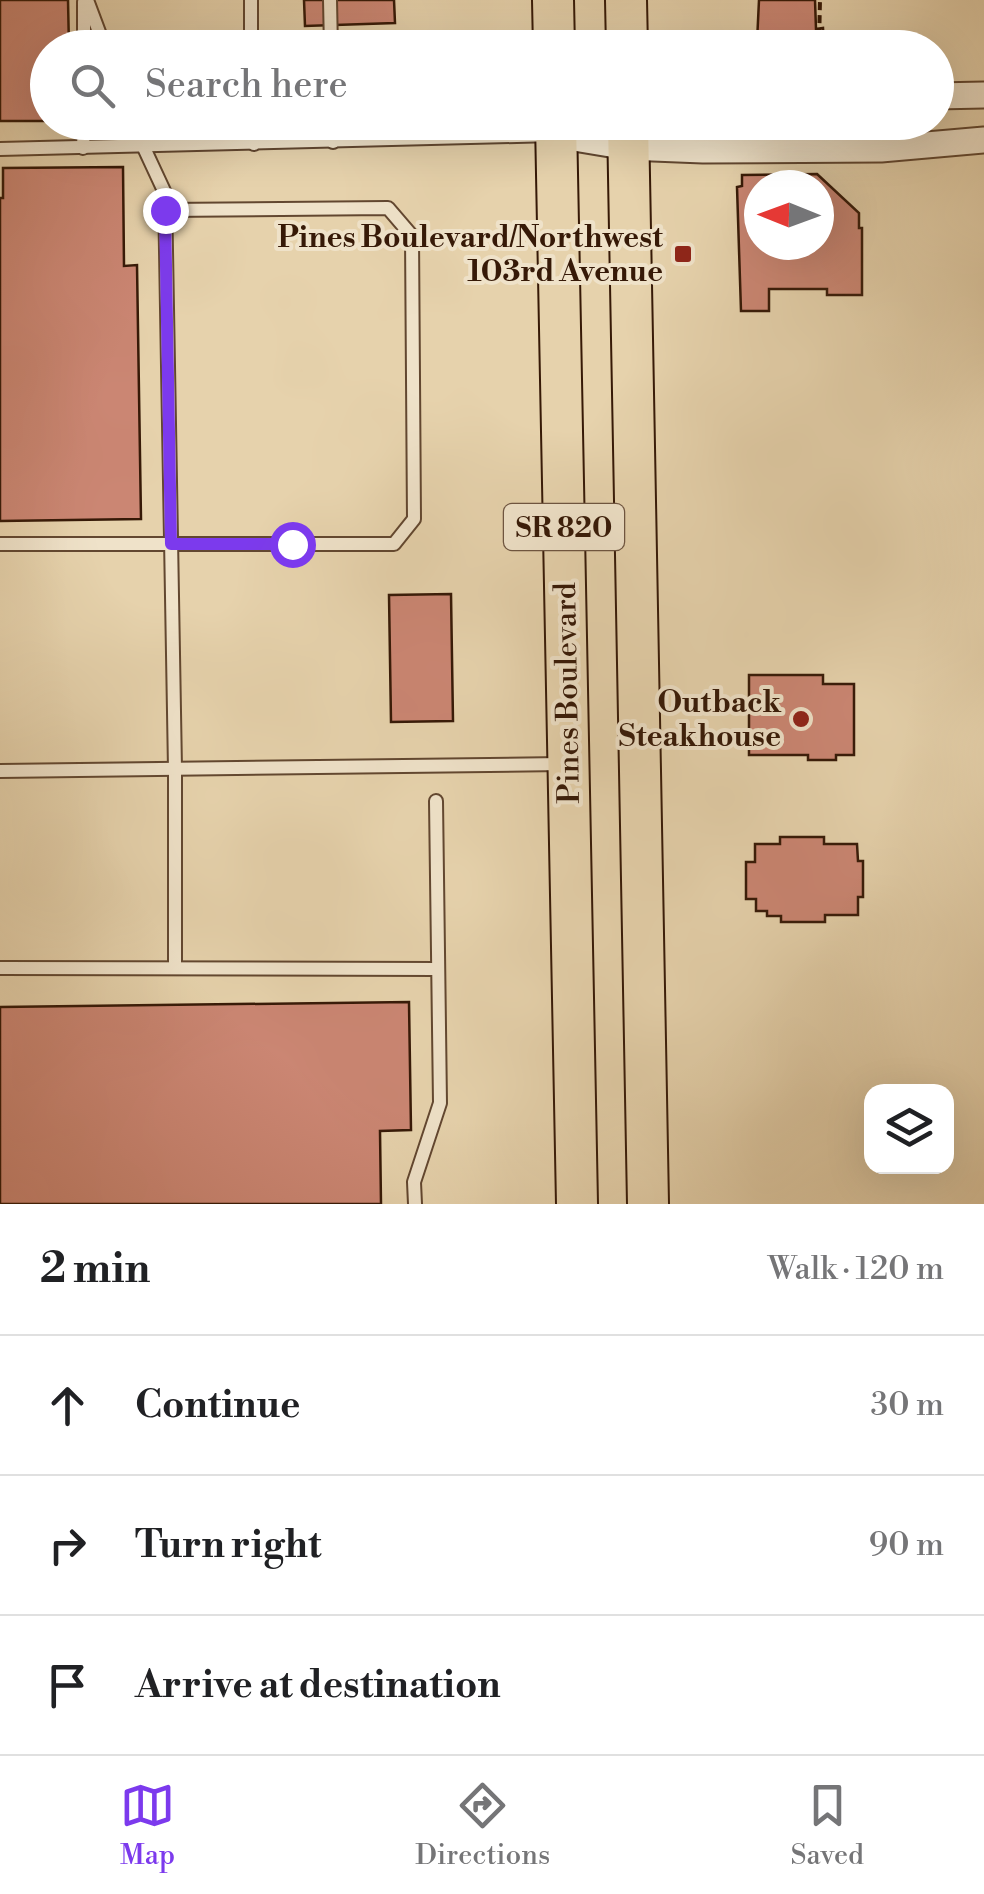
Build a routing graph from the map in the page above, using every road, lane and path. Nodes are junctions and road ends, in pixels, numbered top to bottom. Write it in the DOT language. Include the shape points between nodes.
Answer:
graph roads {
  1 [pos="86,0"];
  2 [pos="251,0"];
  3 [pos="330,0"];
  4 [pos="553,0"];
  5 [pos="626,0"];
  6 [pos="820,0"];
  7 [pos="85,30"];
  8 [pos="98,30"];
  9 [pos="252,30"];
  10 [pos="331,30"];
  11 [pos="554,30"];
  12 [pos="626,30"];
  13 [pos="819,30"];
  14 [pos="984,95"];
  15 [pos="954,96"];
  16 [pos="84,140"];
  17 [pos="139,140"];
  18 [pos="254,140"];
  19 [pos="365,140"];
  20 [pos="565,140"];
  21 [pos="628,140"];
  22 [pos="719,140"];
  23 [pos="984,140"];
  24 [pos="334,142"];
  25 [pos="254,144"];
  26 [pos="141,146"];
  27 [pos="84,148"];
  28 [pos="0,150"];
  29 [pos="165,210"];
  30 [pos="0,544"];
  31 [pos="171,544"];
  32 [pos="568,764"];
  33 [pos="175,769"];
  34 [pos="0,771"];
  35 [pos="436,801"];
  36 [pos="0,968"];
  37 [pos="175,968"];
  38 [pos="438,969"];
  39 [pos="415,1204"];
  40 [pos="577,1204"];
  41 [pos="648,1204"];
  1 -- 7 [label="lane"];
  1 -- 8 [label="lane"];
  2 -- 9 [label="lane"];
  3 -- 10 [label="lane"];
  4 -- 11 [label="highway"];
  5 -- 12 [label="highway"];
  6 -- 13 [label="path"];
  14 -- 15 [label="street"];
  16 -- 27 [label="lane"];
  17 -- 26 [label="lane"];
  18 -- 25 [label="lane"];
  19 -- 24 [label="lane"];
  20 -- 32 [label="highway, Pines Boulevard / SR 820"];
  21 -- 41 [label="highway, SR 820"];
  22 -- 23 [label="street" via="882,149"];
  24 -- 25 [label="lane"];
  25 -- 26 [label="lane"];
  26 -- 27 [label="lane"];
  26 -- 29 [label="lane" via="165,193"];
  27 -- 28 [label="lane"];
  29 -- 31 [label="lane"];
  29 -- 31 [label="lane" via="388,208 412,236 414,520 394,544"];
  30 -- 31 [label="lane"];
  31 -- 33 [label="lane"];
  32 -- 33 [label="lane"];
  32 -- 40 [label="highway, Pines Boulevard / SR 820"];
  33 -- 34 [label="lane"];
  33 -- 37 [label="lane"];
  35 -- 38 [label="lane"];
  36 -- 37 [label="lane"];
  37 -- 38 [label="lane"];
  38 -- 39 [label="lane" via="440,1104 414,1182"];
}
